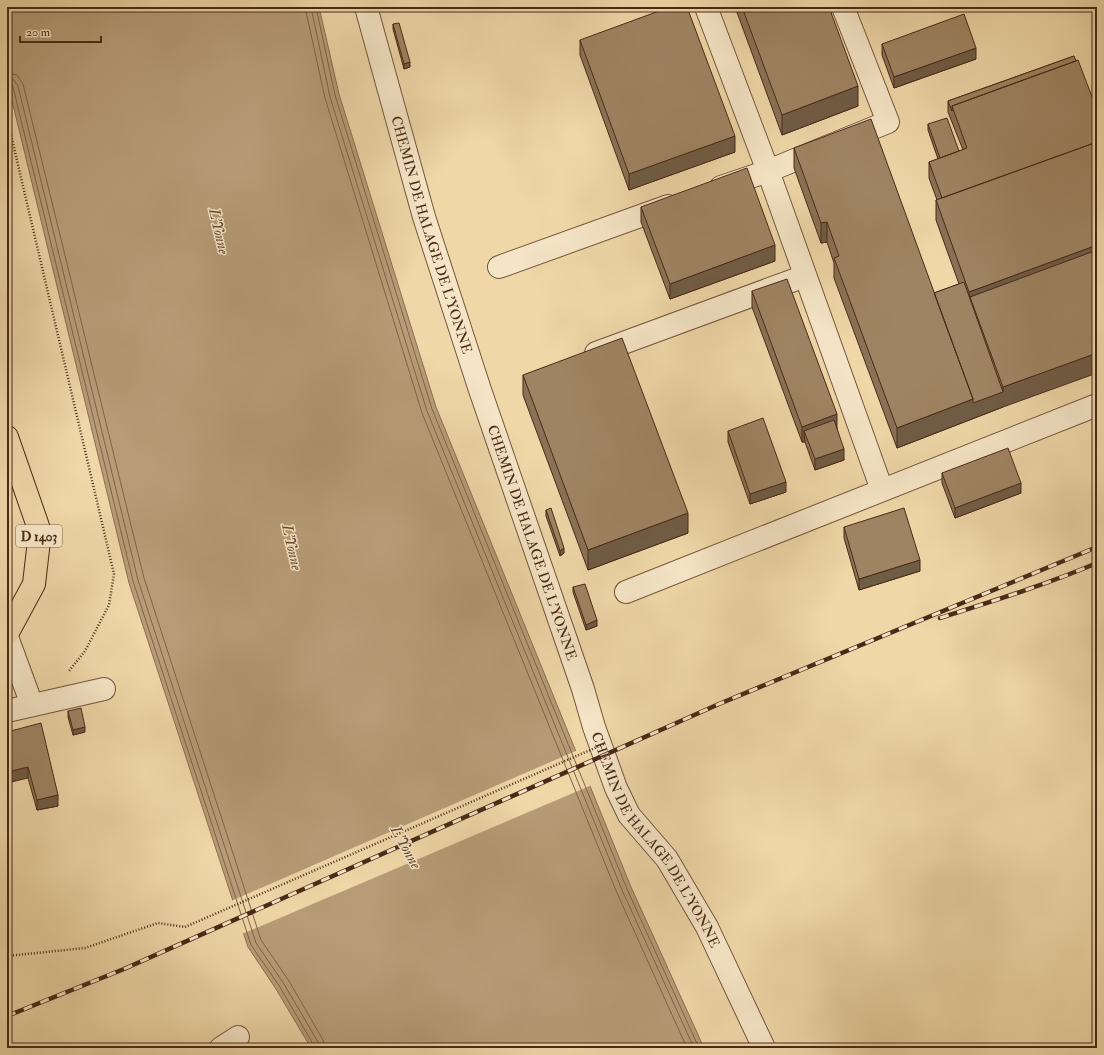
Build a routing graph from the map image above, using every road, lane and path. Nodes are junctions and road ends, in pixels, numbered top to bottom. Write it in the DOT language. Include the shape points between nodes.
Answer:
graph roads {
  1 [pos="366,7"];
  2 [pos="706,7"];
  3 [pos="843,7"];
  4 [pos="7,118"];
  5 [pos="768,170"];
  6 [pos="499,267"];
  7 [pos="805,276"];
  8 [pos="575,361"];
  9 [pos="1097,404"];
  10 [pos="7,437"];
  11 [pos="882,490"];
  12 [pos="626,592"];
  13 [pos="7,634"];
  14 [pos="7,637"];
  15 [pos="104,689"];
  16 [pos="39,703"];
  17 [pos="7,711"];
  18 [pos="604,744"];
  19 [pos="7,956"];
  20 [pos="764,1048"];
  1 -- 20 [label="street, CHEMIN DE HALAGE DE L'YONNE" via="424,216 480,390 616,788 629,815 667,859 707,927"];
  2 -- 5 [label="street"];
  3 -- 5 [label="street" via="888,122"];
  4 -- 16 [label="path" via="114,574 109,605 85,651"];
  5 -- 6 [label="street"];
  5 -- 7 [label="street"];
  7 -- 8 [label="street"];
  7 -- 11 [label="street"];
  9 -- 11 [label="street"];
  10 -- 13 [label="main road, D 1403" via="40,532 34,584"];
  11 -- 12 [label="street"];
  14 -- 16 [label="street"];
  15 -- 16 [label="street"];
  16 -- 17 [label="street"];
  18 -- 19 [label="path, bridge" via="185,927 158,923 85,948"];
}
